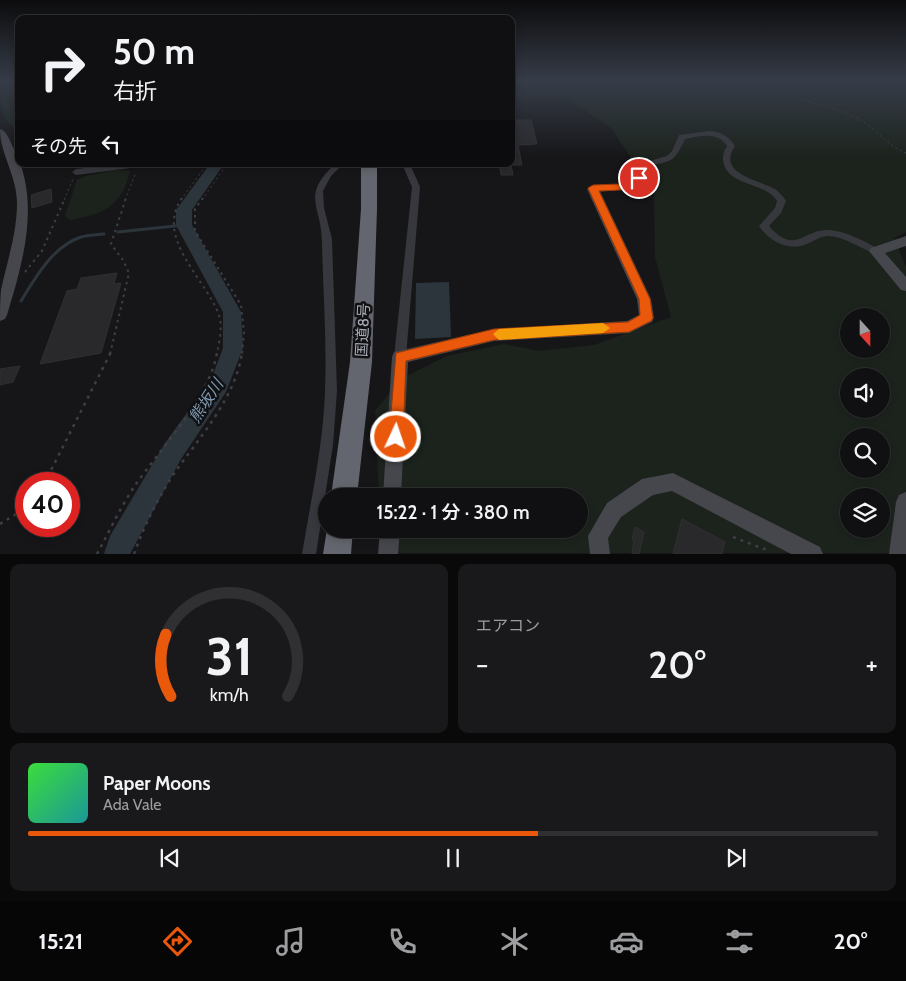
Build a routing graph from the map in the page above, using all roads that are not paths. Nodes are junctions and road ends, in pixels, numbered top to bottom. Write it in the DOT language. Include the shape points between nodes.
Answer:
graph roads {
  1 [pos="0,132"];
  2 [pos="15,162"];
  3 [pos="16,167"];
  4 [pos="115,167"];
  5 [pos="336,167"];
  6 [pos="369,167"];
  7 [pos="407,167"];
  8 [pos="76,172"];
  9 [pos="593,188"];
  10 [pos="906,241"];
  11 [pos="876,251"];
  12 [pos="906,286"];
  13 [pos="0,315"];
  14 [pos="400,357"];
  15 [pos="345,488"];
  16 [pos="392,488"];
  17 [pos="906,502"];
  18 [pos="339,538"];
  19 [pos="389,538"];
  20 [pos="309,554"];
  21 [pos="337,554"];
  22 [pos="388,554"];
  23 [pos="600,554"];
  24 [pos="813,554"];
  25 [pos="899,554"];
  1 -- 2 [label="street"];
  3 -- 13 [label="street" via="22,184 20,250"];
  4 -- 8 [label="street"];
  5 -- 20 [label="street" via="321,184 317,204 325,221 327,239 332,391 327,445"];
  6 -- 15 [label="highway, 国道8号" via="362,362"];
  7 -- 14 [label="street" via="416,186"];
  9 -- 11 [label="street" via="620,187 636,182 638,167 673,155 682,137 714,133 730,143 727,152 729,168 738,178 779,195 782,202 780,210 764,226 773,236 800,243 819,233 830,233"];
  9 -- 14 [label="street" via="644,299 647,318 629,327 494,335"];
  10 -- 11 [label="street"];
  11 -- 12 [label="street"];
  14 -- 16 [label="street"];
  17 -- 25 [label="street"];
  18 -- 21 [label="highway"];
  19 -- 22 [label="street"];
  23 -- 24 [label="street" via="598,536 614,510 649,486 673,482"];
}
